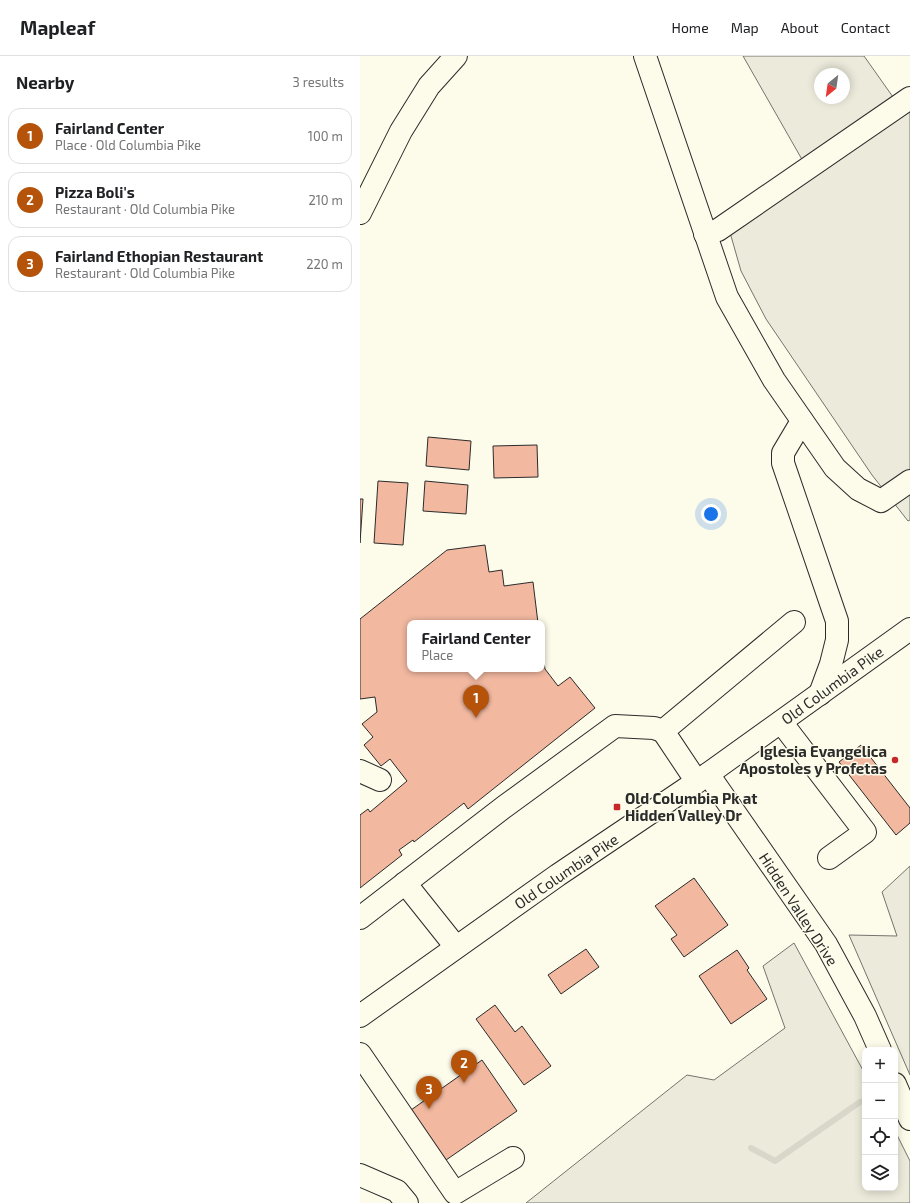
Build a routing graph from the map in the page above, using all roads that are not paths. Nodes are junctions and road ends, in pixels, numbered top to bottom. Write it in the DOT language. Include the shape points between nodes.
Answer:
graph roads {
  1 [pos="456,56"];
  2 [pos="645,56"];
  3 [pos="910,98"];
  4 [pos="360,213"];
  5 [pos="705,234"];
  6 [pos="802,421"];
  7 [pos="910,481"];
  8 [pos="794,622"];
  9 [pos="910,629"];
  10 [pos="820,694"];
  11 [pos="781,722"];
  12 [pos="663,731"];
  13 [pos="360,771"];
  14 [pos="702,778"];
  15 [pos="380,780"];
  16 [pos="829,858"];
  17 [pos="405,883"];
  18 [pos="360,918"];
  19 [pos="456,947"];
  20 [pos="360,1016"];
  21 [pos="879,1047"];
  22 [pos="360,1054"];
  23 [pos="898,1091"];
  24 [pos="910,1119"];
  25 [pos="513,1158"];
  26 [pos="360,1175"];
  27 [pos="407,1203"];
  1 -- 4 [label="main road" via="429,86 401,131"];
  2 -- 5 [label="main road"];
  3 -- 5 [label="main road" via="718,230"];
  5 -- 6 [label="main road" via="727,297 774,380"];
  6 -- 7 [label="main road" via="835,468 858,489 881,500"];
  6 -- 10 [label="main road" via="783,453 782,463 837,621 837,640"];
  8 -- 12 [label="main road"];
  9 -- 10 [label="main road, Old Columbia Pike"];
  10 -- 11 [label="main road, Old Columbia Pike"];
  11 -- 14 [label="main road, Old Columbia Pike"];
  11 -- 16 [label="main road" via="865,832"];
  12 -- 14 [label="main road, Hidden Valley Drive"];
  12 -- 17 [label="main road" via="654,728 615,726"];
  13 -- 15 [label="main road"];
  14 -- 19 [label="main road, Old Columbia Pike"];
  14 -- 21 [label="main road, Hidden Valley Drive" via="826,944"];
  17 -- 18 [label="main road"];
  17 -- 19 [label="main road"];
  19 -- 20 [label="main road, Old Columbia Pike"];
  22 -- 25 [label="main road" via="455,1193"];
  23 -- 24 [label="main road"];
  26 -- 27 [label="main road" via="397,1191"];
}
